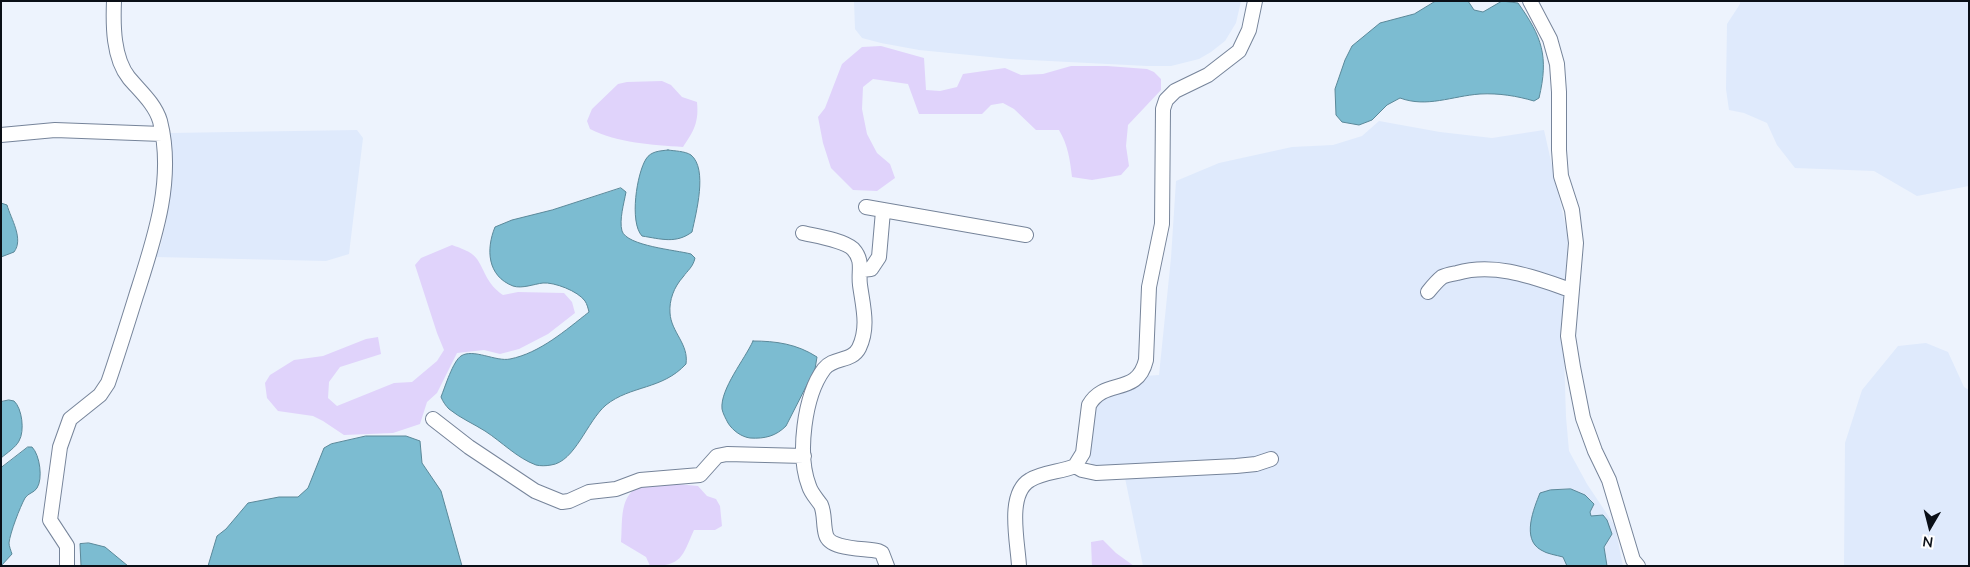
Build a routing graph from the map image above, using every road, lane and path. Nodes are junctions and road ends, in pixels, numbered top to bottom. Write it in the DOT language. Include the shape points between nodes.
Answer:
graph roads {
  1 [pos="114,1"];
  2 [pos="1255,1"];
  3 [pos="1530,1"];
  4 [pos="162,134"];
  5 [pos="1,135"];
  6 [pos="866,207"];
  7 [pos="883,211"];
  8 [pos="803,233"];
  9 [pos="1026,234"];
  10 [pos="861,270"];
  11 [pos="1572,290"];
  12 [pos="1428,292"];
  13 [pos="433,419"];
  14 [pos="804,456"];
  15 [pos="1271,459"];
  16 [pos="1075,466"];
  17 [pos="67,566"];
  18 [pos="887,566"];
  19 [pos="1019,566"];
  20 [pos="1638,566"];
  1 -- 4 [label="street" via="113,21 120,63 146,96 159,119"];
  2 -- 16 [label="street" via="1240,52 1208,75 1175,91 1166,100 1162,123 1162,224 1149,287 1146,360 1141,374 1130,383 1105,390 1092,399 1083,453"];
  3 -- 11 [label="street" via="1550,39 1557,64 1561,176 1572,210 1576,243"];
  4 -- 5 [label="street" via="55,130"];
  4 -- 17 [label="street" via="165,150 161,212 108,383 100,395 70,419 60,447 50,520 67,546"];
  6 -- 7 [label="street"];
  7 -- 9 [label="street"];
  7 -- 10 [label="street" via="879,257 871,269"];
  8 -- 10 [label="street" via="852,248 860,259"];
  10 -- 14 [label="street" via="859,283 865,317 864,333 858,350 852,356 824,368 806,410"];
  11 -- 12 [label="street" via="1517,273 1484,269 1442,277"];
  11 -- 20 [label="street" via="1568,336 1584,418 1609,480 1633,560"];
  13 -- 14 [label="street" via="535,491 562,502 640,480 700,475 717,456 727,454"];
  14 -- 18 [label="street" via="808,486 822,507 826,537 842,547 878,550"];
  15 -- 16 [label="street" via="1236,466 1096,472"];
  16 -- 19 [label="street" via="1030,480 1019,491 1015,510"];
}
